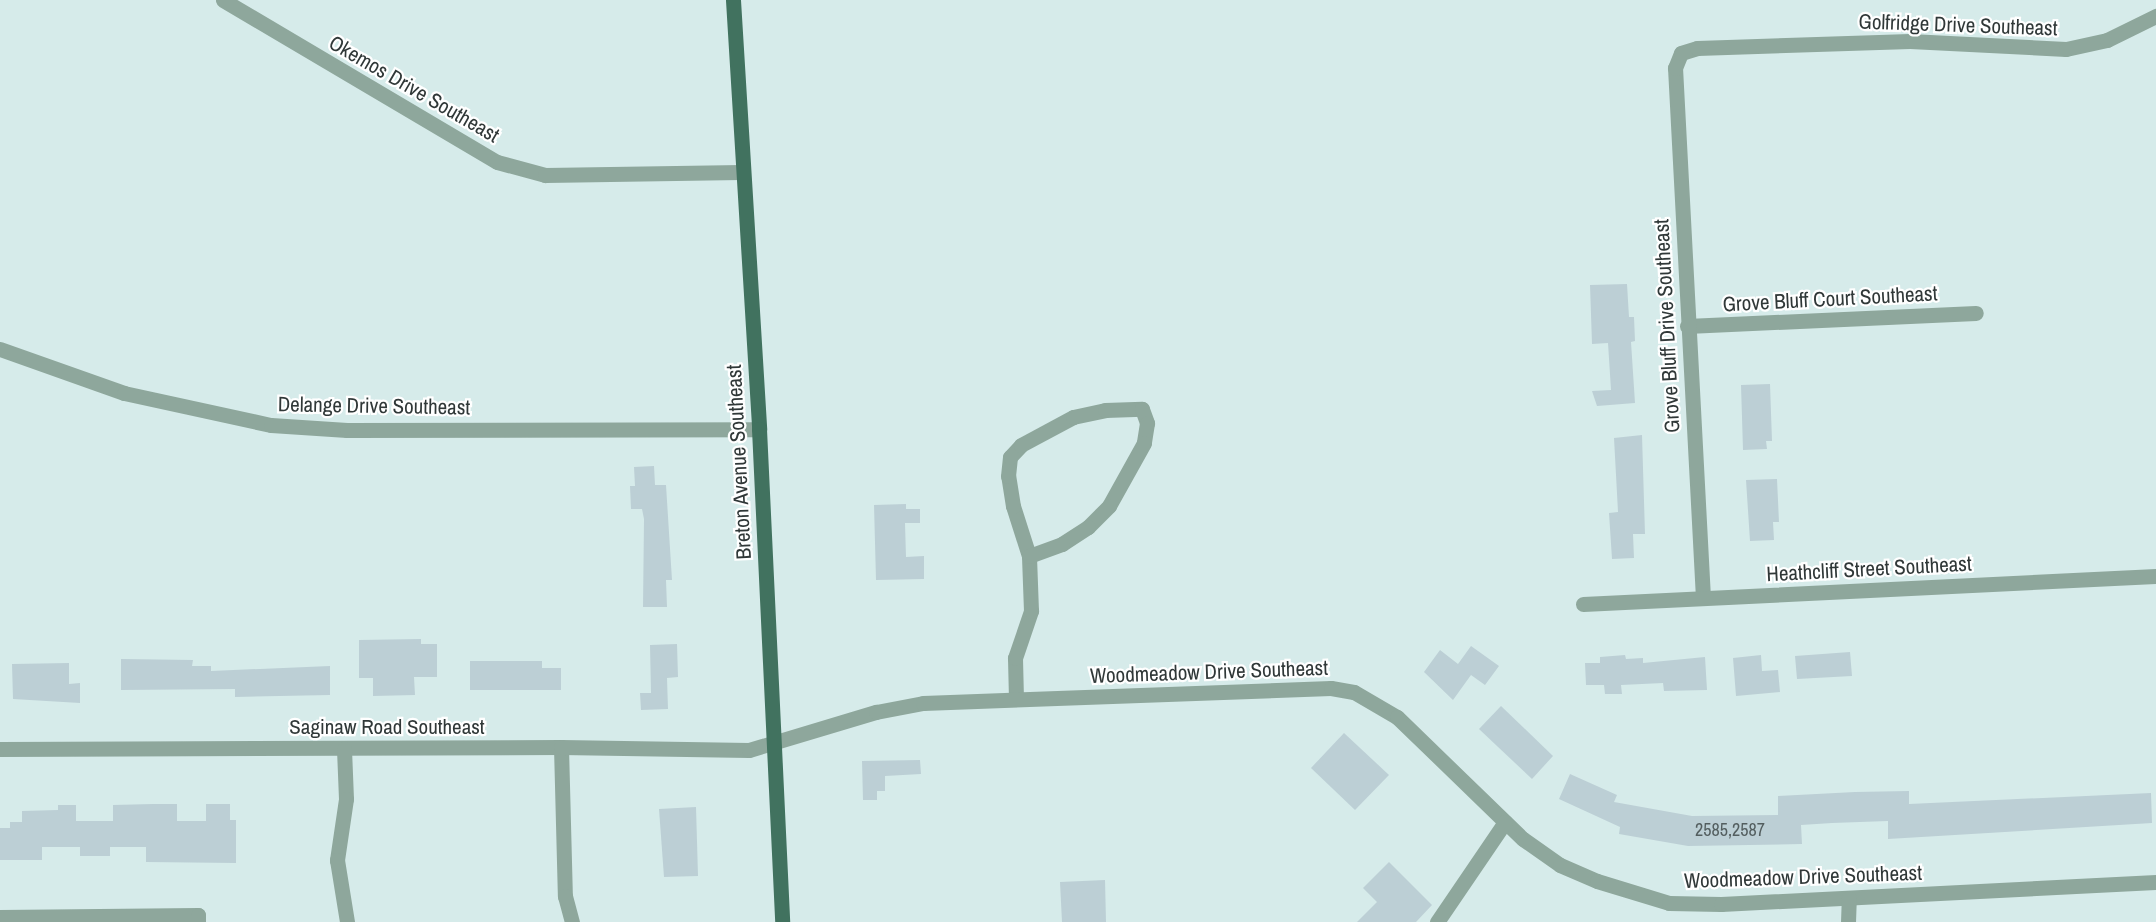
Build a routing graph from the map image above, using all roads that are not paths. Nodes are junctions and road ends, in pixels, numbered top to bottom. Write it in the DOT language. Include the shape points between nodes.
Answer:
graph roads {
  1 [pos="223,0"];
  2 [pos="733,0"];
  3 [pos="2156,16"];
  4 [pos="1680,53"];
  5 [pos="741,172"];
  6 [pos="1976,313"];
  7 [pos="1687,326"];
  8 [pos="0,349"];
  9 [pos="759,429"];
  10 [pos="1029,555"];
  11 [pos="2156,576"];
  12 [pos="1702,598"];
  13 [pos="1583,604"];
  14 [pos="1016,699"];
  15 [pos="774,744"];
  16 [pos="561,747"];
  17 [pos="0,749"];
  18 [pos="344,749"];
  19 [pos="1505,822"];
  20 [pos="2156,882"];
  21 [pos="1849,898"];
  22 [pos="0,917"];
  23 [pos="198,918"];
  24 [pos="347,922"];
  25 [pos="572,922"];
  26 [pos="782,922"];
  27 [pos="1437,922"];
  28 [pos="1848,922"];
  1 -- 5 [label="street, Okemos Drive Southeast" via="497,162 545,175"];
  2 -- 5 [label="main road, Breton Avenue Southeast"];
  3 -- 4 [label="street, Golfridge Drive Southeast" via="2107,40 2066,50 1910,41 1697,48"];
  4 -- 7 [label="street, Grove Bluff Drive Southeast" via="1675,68"];
  5 -- 9 [label="main road, Breton Avenue Southeast"];
  6 -- 7 [label="street, Grove Bluff Court Southeast"];
  7 -- 12 [label="street, Grove Bluff Drive Southeast"];
  8 -- 9 [label="street, Delange Drive Southeast" via="124,393 271,425 347,430"];
  9 -- 15 [label="main road, Breton Avenue Southeast"];
  10 -- 10 [label="street" via="1008,476 1013,451 1073,417 1105,410 1142,409 1147,423 1144,443 1109,506 1088,527 1062,544"];
  10 -- 14 [label="street" via="1031,611 1015,658"];
  11 -- 12 [label="street, Heathcliff Street Southeast"];
  12 -- 13 [label="street, Heathcliff Street Southeast"];
  14 -- 15 [label="street, Woodmeadow Drive Southeast" via="896,707"];
  14 -- 19 [label="street, Woodmeadow Drive Southeast" via="1292,687 1354,692 1397,717"];
  15 -- 16 [label="street, Saginaw Road Southeast" via="749,750"];
  15 -- 26 [label="main road, Breton Avenue Southeast"];
  16 -- 18 [label="street, Saginaw Road Southeast"];
  16 -- 25 [label="street" via="565,896"];
  17 -- 18 [label="street, Saginaw Road Southeast"];
  18 -- 24 [label="street" via="346,799 337,860"];
  19 -- 21 [label="street, Woodmeadow Drive Southeast" via="1560,865 1669,903"];
  19 -- 27 [label="street"];
  20 -- 21 [label="street, Woodmeadow Drive Southeast"];
  21 -- 28 [label="street"];
  22 -- 23 [label="street"];
}
